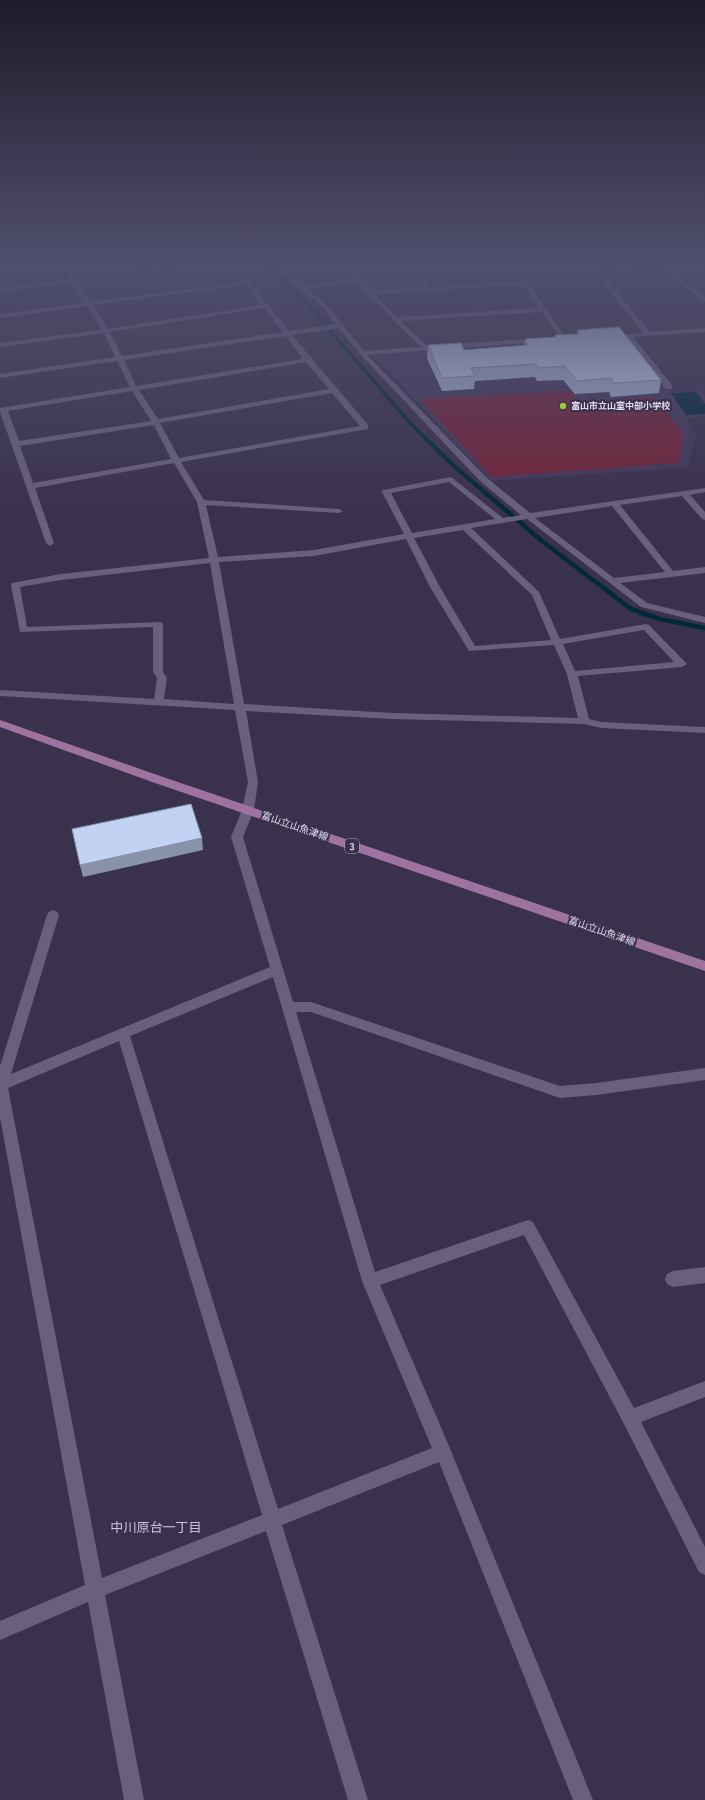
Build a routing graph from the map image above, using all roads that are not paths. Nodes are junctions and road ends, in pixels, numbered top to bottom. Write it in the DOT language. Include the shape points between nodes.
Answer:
graph roads {
  1 [pos="114,347"];
  2 [pos="197,347"];
  3 [pos="297,347"];
  4 [pos="357,347"];
  5 [pos="453,347"];
  6 [pos="637,347"];
  7 [pos="427,349"];
  8 [pos="362,353"];
  9 [pos="120,359"];
  10 [pos="308,360"];
  11 [pos="0,376"];
  12 [pos="669,387"];
  13 [pos="134,388"];
  14 [pos="334,390"];
  15 [pos="2,410"];
  16 [pos="156,422"];
  17 [pos="16,444"];
  18 [pos="176,460"];
  19 [pos="31,486"];
  20 [pos="705,490"];
  21 [pos="684,494"];
  22 [pos="201,502"];
  23 [pos="615,504"];
  24 [pos="340,511"];
  25 [pos="526,516"];
  26 [pos="705,517"];
  27 [pos="503,520"];
  28 [pos="464,526"];
  29 [pos="409,536"];
  30 [pos="50,543"];
  31 [pos="214,560"];
  32 [pos="705,570"];
  33 [pos="671,574"];
  34 [pos="614,581"];
  35 [pos="705,620"];
  36 [pos="557,642"];
  37 [pos="572,674"];
  38 [pos="0,693"];
  39 [pos="159,703"];
  40 [pos="240,708"];
  41 [pos="584,721"];
  42 [pos="0,724"];
  43 [pos="705,730"];
  44 [pos="248,810"];
  45 [pos="53,915"];
  46 [pos="705,966"];
  47 [pos="276,970"];
  48 [pos="287,1007"];
  49 [pos="123,1034"];
  50 [pos="705,1074"];
  51 [pos="1,1085"];
  52 [pos="705,1275"];
  53 [pos="674,1280"];
  54 [pos="370,1281"];
  55 [pos="705,1389"];
  56 [pos="630,1418"];
  57 [pos="443,1452"];
  58 [pos="272,1520"];
  59 [pos="705,1566"];
  60 [pos="95,1590"];
  61 [pos="0,1631"];
  62 [pos="134,1800"];
  63 [pos="358,1800"];
  64 [pos="583,1800"];
  1 -- 9 [label="street"];
  2 -- 9 [label="street"];
  3 -- 10 [label="street"];
  4 -- 8 [label="street"];
  5 -- 7 [label="street"];
  6 -- 12 [label="street"];
  7 -- 8 [label="street"];
  8 -- 25 [label="street" via="483,480"];
  9 -- 11 [label="street"];
  9 -- 13 [label="street"];
  10 -- 13 [label="street"];
  10 -- 14 [label="street"];
  13 -- 15 [label="street"];
  13 -- 16 [label="street"];
  14 -- 16 [label="street"];
  14 -- 18 [label="street" via="365,427"];
  15 -- 17 [label="street"];
  16 -- 17 [label="street"];
  16 -- 18 [label="street"];
  17 -- 19 [label="street"];
  18 -- 19 [label="street"];
  18 -- 22 [label="street"];
  19 -- 30 [label="street"];
  20 -- 21 [label="street"];
  21 -- 23 [label="street"];
  21 -- 26 [label="street"];
  22 -- 24 [label="street"];
  22 -- 31 [label="street"];
  23 -- 25 [label="street"];
  23 -- 33 [label="street"];
  25 -- 27 [label="street"];
  25 -- 34 [label="street"];
  27 -- 28 [label="street"];
  27 -- 29 [label="street" via="451,479 386,492"];
  28 -- 29 [label="street"];
  28 -- 36 [label="street" via="536,594"];
  29 -- 31 [label="street" via="314,553"];
  29 -- 36 [label="street" via="472,649"];
  31 -- 39 [label="street" via="61,577 15,585 23,630 158,624 158,672 162,678"];
  31 -- 40 [label="street"];
  32 -- 33 [label="street"];
  33 -- 34 [label="street"];
  34 -- 35 [label="street" via="644,605"];
  36 -- 37 [label="street"];
  36 -- 37 [label="street" via="646,627 682,664"];
  37 -- 41 [label="street"];
  38 -- 39 [label="street"];
  39 -- 40 [label="street"];
  40 -- 41 [label="street" via="392,716"];
  40 -- 44 [label="street" via="253,782"];
  41 -- 43 [label="street" via="601,725"];
  42 -- 44 [label="main road, 富山立山魚津線 / 3"];
  44 -- 46 [label="main road, 富山立山魚津線 / 3"];
  44 -- 47 [label="street" via="237,837"];
  45 -- 51 [label="street"];
  47 -- 48 [label="street"];
  47 -- 49 [label="street"];
  48 -- 50 [label="street" via="318,1010 560,1092"];
  48 -- 54 [label="street"];
  49 -- 51 [label="street"];
  49 -- 58 [label="street"];
  51 -- 60 [label="street"];
  52 -- 53 [label="street"];
  54 -- 56 [label="street" via="528,1227"];
  54 -- 57 [label="street"];
  55 -- 56 [label="street"];
  56 -- 59 [label="street"];
  57 -- 58 [label="street"];
  57 -- 64 [label="street"];
  58 -- 60 [label="street"];
  58 -- 63 [label="street"];
  60 -- 61 [label="street"];
  60 -- 62 [label="street"];
}
